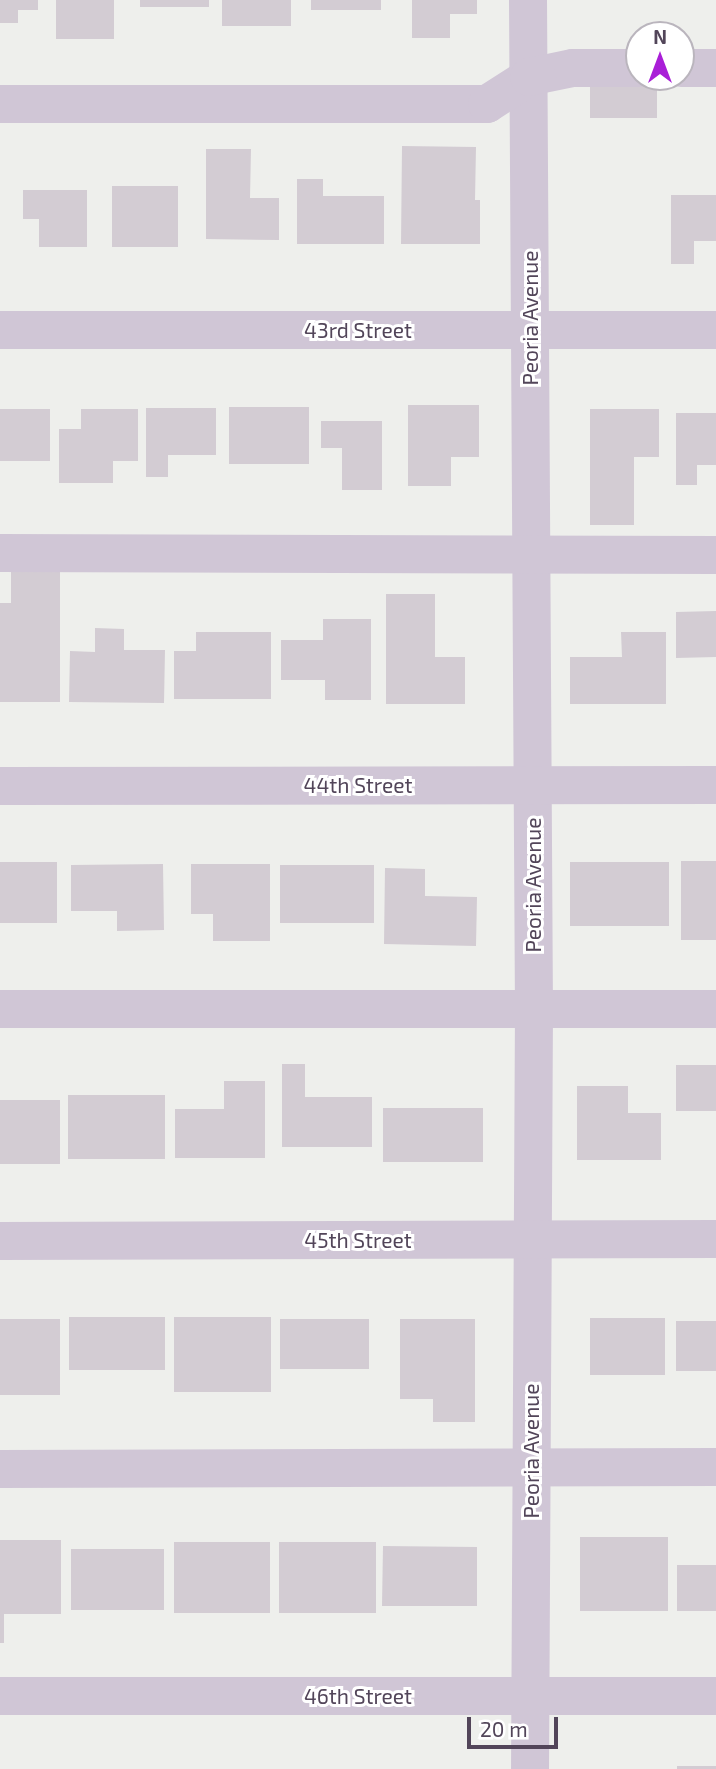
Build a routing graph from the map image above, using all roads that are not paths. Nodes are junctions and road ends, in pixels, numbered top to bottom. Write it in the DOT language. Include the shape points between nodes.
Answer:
graph roads {
  1 [pos="528,0"];
  2 [pos="625,68"];
  3 [pos="695,68"];
  4 [pos="716,68"];
  5 [pos="529,77"];
  6 [pos="0,104"];
  7 [pos="0,330"];
  8 [pos="530,330"];
  9 [pos="716,330"];
  10 [pos="0,554"];
  11 [pos="531,554"];
  12 [pos="716,555"];
  13 [pos="533,785"];
  14 [pos="716,785"];
  15 [pos="0,786"];
  16 [pos="0,1009"];
  17 [pos="534,1009"];
  18 [pos="716,1009"];
  19 [pos="716,1239"];
  20 [pos="532,1240"];
  21 [pos="0,1241"];
  22 [pos="531,1467"];
  23 [pos="716,1467"];
  24 [pos="0,1469"];
  25 [pos="0,1696"];
  26 [pos="530,1696"];
  27 [pos="716,1696"];
  28 [pos="530,1769"];
  1 -- 5 [label="street, Peoria Avenue"];
  2 -- 5 [label="street" via="573,68"];
  3 -- 4 [label="street"];
  5 -- 6 [label="street" via="487,104"];
  5 -- 8 [label="street, Peoria Avenue"];
  7 -- 8 [label="street, 43rd Street"];
  8 -- 9 [label="street, 43rd Street"];
  8 -- 11 [label="street, Peoria Avenue"];
  10 -- 11 [label="street"];
  11 -- 12 [label="street"];
  11 -- 13 [label="street, Peoria Avenue"];
  13 -- 14 [label="street, 44th Street"];
  13 -- 15 [label="street, 44th Street"];
  13 -- 17 [label="street, Peoria Avenue"];
  16 -- 17 [label="street"];
  17 -- 18 [label="street"];
  17 -- 20 [label="street, Peoria Avenue"];
  19 -- 20 [label="street, 45th Street"];
  20 -- 21 [label="street, 45th Street"];
  20 -- 22 [label="street, Peoria Avenue"];
  22 -- 23 [label="street"];
  22 -- 24 [label="street"];
  22 -- 26 [label="street, Peoria Avenue"];
  25 -- 26 [label="street, 46th Street"];
  26 -- 27 [label="street, 46th Street"];
  26 -- 28 [label="street, Peoria Avenue"];
}
